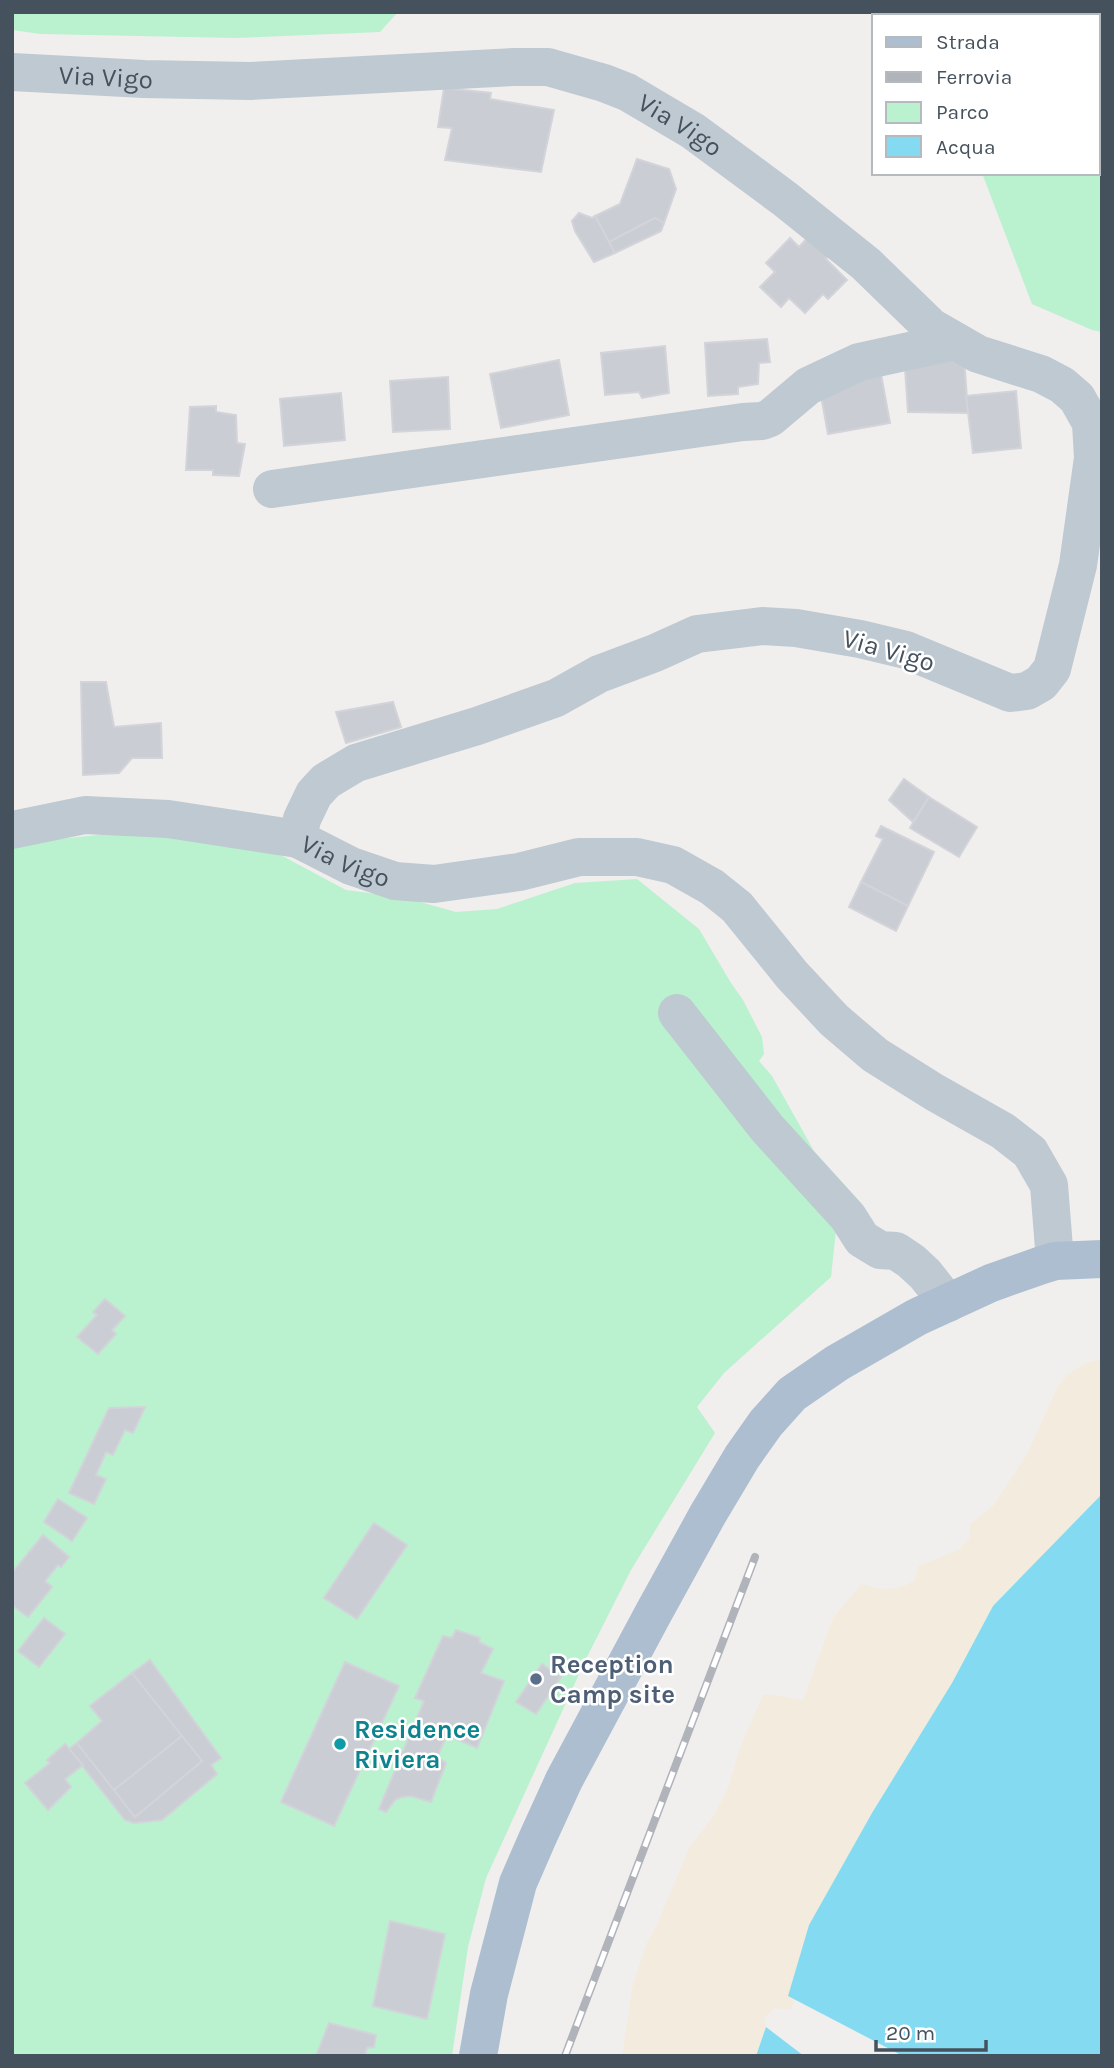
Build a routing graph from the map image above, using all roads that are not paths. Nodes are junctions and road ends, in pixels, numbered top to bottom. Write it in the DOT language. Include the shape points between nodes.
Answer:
graph roads {
  1 [pos="12,72"];
  2 [pos="956,341"];
  3 [pos="272,489"];
  4 [pos="12,830"];
  5 [pos="289,838"];
  6 [pos="677,1013"];
  7 [pos="1102,1259"];
  8 [pos="1049,1263"];
  9 [pos="948,1303"];
  10 [pos="478,2056"];
  1 -- 2 [label="street, Via Vigo" via="250,82 548,67 627,92 693,131 866,264 931,327"];
  2 -- 3 [label="street" via="859,362 808,386 762,421"];
  2 -- 5 [label="street, Via Vigo" via="978,354 1062,385 1077,398 1091,423 1093,458 1078,565 1055,663 1041,683 1010,693 905,650 796,628 762,626 697,634 600,674 556,698 356,763 314,794"];
  4 -- 5 [label="street" via="85,816 168,819"];
  5 -- 8 [label="street, Via Vigo" via="395,881 434,884 579,858 637,857 673,865 737,907 792,975 875,1055 1030,1152 1049,1185"];
  6 -- 9 [label="street" via="862,1238 911,1261"];
  7 -- 8 [label="main road"];
  8 -- 9 [label="main road"];
  9 -- 10 [label="main road" via="850,1356 792,1394 742,1457 609,1696 538,1837 518,1883"];
}
